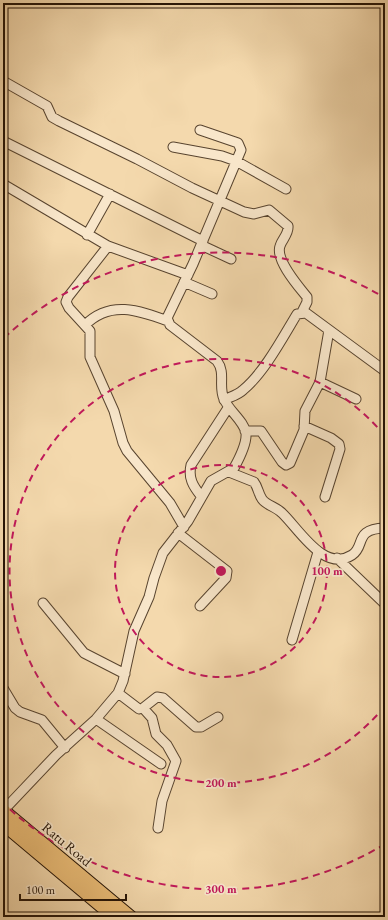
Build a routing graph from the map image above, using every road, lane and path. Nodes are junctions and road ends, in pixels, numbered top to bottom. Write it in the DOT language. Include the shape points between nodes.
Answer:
graph roads {
  1 [pos="3,81"];
  2 [pos="200,130"];
  3 [pos="3,141"];
  4 [pos="173,147"];
  5 [pos="236,161"];
  6 [pos="3,184"];
  7 [pos="286,188"];
  8 [pos="110,194"];
  9 [pos="219,201"];
  10 [pos="87,234"];
  11 [pos="202,243"];
  12 [pos="108,246"];
  13 [pos="231,259"];
  14 [pos="186,279"];
  15 [pos="212,294"];
  16 [pos="302,312"];
  17 [pos="168,321"];
  18 [pos="85,324"];
  19 [pos="328,330"];
  20 [pos="385,371"];
  21 [pos="320,382"];
  22 [pos="356,399"];
  23 [pos="226,404"];
  24 [pos="304,426"];
  25 [pos="245,431"];
  26 [pos="229,472"];
  27 [pos="201,496"];
  28 [pos="325,497"];
  29 [pos="385,528"];
  30 [pos="181,530"];
  31 [pos="318,552"];
  32 [pos="337,558"];
  33 [pos="43,603"];
  34 [pos="385,604"];
  35 [pos="200,606"];
  36 [pos="292,640"];
  37 [pos="125,674"];
  38 [pos="3,688"];
  39 [pos="118,693"];
  40 [pos="143,708"];
  41 [pos="218,717"];
  42 [pos="96,719"];
  43 [pos="65,748"];
  44 [pos="161,764"];
  45 [pos="3,810"];
  46 [pos="3,824"];
  47 [pos="158,828"];
  48 [pos="114,917"];
  49 [pos="131,917"];
  1 -- 9 [label="street" via="47,106 55,119"];
  2 -- 5 [label="street" via="238,142 241,148"];
  3 -- 8 [label="street"];
  4 -- 5 [label="street"];
  5 -- 7 [label="street"];
  5 -- 9 [label="street"];
  6 -- 10 [label="street"];
  8 -- 10 [label="street"];
  8 -- 11 [label="street"];
  9 -- 11 [label="street"];
  9 -- 16 [label="street" via="249,213 269,210 288,226 288,232 279,250 293,280 307,297"];
  10 -- 12 [label="street"];
  11 -- 13 [label="street"];
  11 -- 14 [label="street"];
  12 -- 14 [label="street"];
  12 -- 18 [label="street" via="66,299 69,308"];
  14 -- 15 [label="street"];
  14 -- 17 [label="street" via="167,316"];
  16 -- 19 [label="street"];
  16 -- 23 [label="street" via="297,314 268,360 249,384"];
  17 -- 18 [label="street" via="141,312 118,309 95,315"];
  17 -- 23 [label="street" via="217,361 222,372 221,391"];
  18 -- 30 [label="street" via="91,336 90,357 114,411 123,443 170,503"];
  19 -- 20 [label="street"];
  19 -- 21 [label="street"];
  21 -- 22 [label="street"];
  21 -- 24 [label="street" via="305,411"];
  23 -- 25 [label="street"];
  23 -- 27 [label="street" via="191,465 191,482"];
  24 -- 25 [label="street" via="290,463 286,465 261,431"];
  24 -- 28 [label="street" via="339,444 340,449"];
  25 -- 26 [label="street" via="245,440 237,462"];
  26 -- 27 [label="street" via="215,478"];
  26 -- 31 [label="street" via="254,482 262,499 281,511"];
  27 -- 30 [label="street"];
  29 -- 32 [label="street" via="368,531 360,539 355,553 345,558"];
  30 -- 35 [label="street" via="227,571 226,578"];
  30 -- 37 [label="street" via="166,548 161,559 149,597 134,631"];
  31 -- 32 [label="street"];
  31 -- 36 [label="street"];
  32 -- 34 [label="street"];
  33 -- 37 [label="street" via="84,653"];
  37 -- 39 [label="street"];
  38 -- 43 [label="street" via="15,708 42,720"];
  39 -- 40 [label="street" via="134,707"];
  39 -- 42 [label="street"];
  40 -- 41 [label="street" via="153,699 161,697 196,727 201,727"];
  40 -- 47 [label="street" via="152,718 156,734 167,745 176,761 163,796"];
  42 -- 43 [label="street"];
  42 -- 44 [label="street"];
  43 -- 45 [label="street"];
  45 -- 49 [label="main road, Ratu Road"];
  46 -- 48 [label="main road, Ratu Road"];
}
